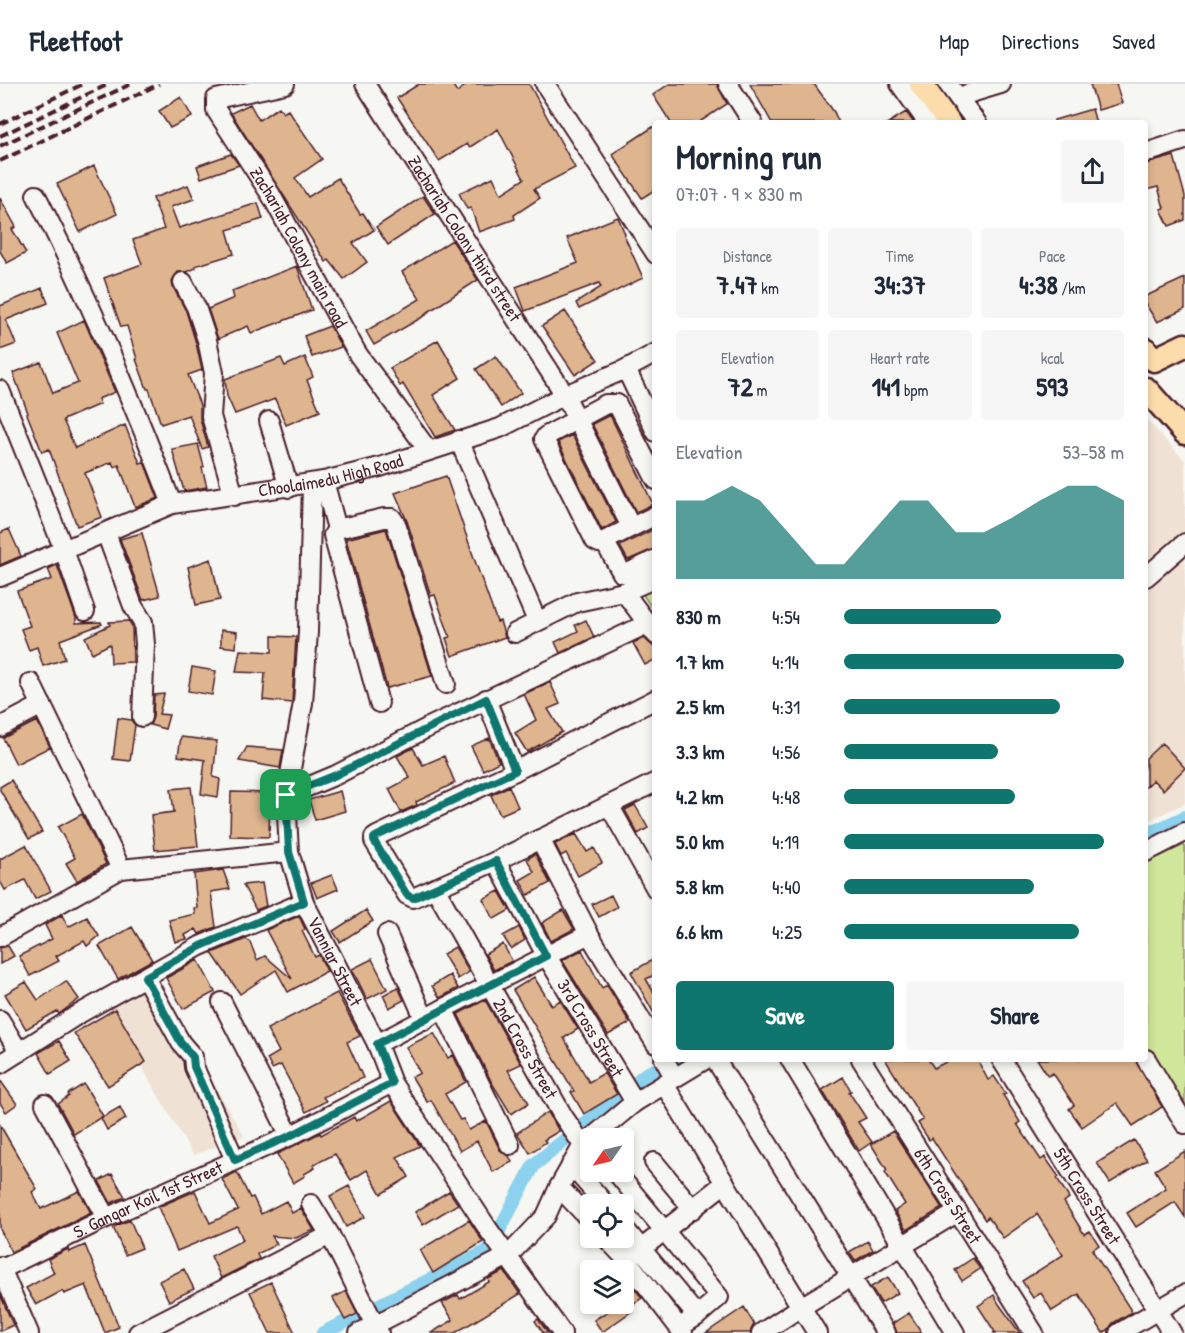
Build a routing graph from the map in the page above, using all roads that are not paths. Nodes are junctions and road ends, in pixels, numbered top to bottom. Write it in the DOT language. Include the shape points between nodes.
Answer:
graph roads {
  1 [pos="285,84"];
  2 [pos="365,84"];
  3 [pos="545,84"];
  4 [pos="728,84"];
  5 [pos="900,84"];
  6 [pos="921,84"];
  7 [pos="1001,84"];
  8 [pos="953,91"];
  9 [pos="751,120"];
  10 [pos="926,120"];
  11 [pos="947,120"];
  12 [pos="975,120"];
  13 [pos="1185,140"];
  14 [pos="1148,152"];
  15 [pos="36,195"];
  16 [pos="652,248"];
  17 [pos="183,282"];
  18 [pos="1185,345"];
  19 [pos="652,355"];
  20 [pos="1150,355"];
  21 [pos="626,369"];
  22 [pos="0,390"];
  23 [pos="1148,391"];
  24 [pos="565,395"];
  25 [pos="651,411"];
  26 [pos="576,419"];
  27 [pos="269,421"];
  28 [pos="1185,433"];
  29 [pos="459,440"];
  30 [pos="428,450"];
  31 [pos="652,472"];
  32 [pos="318,483"];
  33 [pos="289,488"];
  34 [pos="234,495"];
  35 [pos="172,504"];
  36 [pos="652,517"];
  37 [pos="631,527"];
  38 [pos="337,529"];
  39 [pos="106,533"];
  40 [pos="604,541"];
  41 [pos="1185,543"];
  42 [pos="64,550"];
  43 [pos="652,567"];
  44 [pos="652,569"];
  45 [pos="1148,575"];
  46 [pos="0,577"];
  47 [pos="624,592"];
  48 [pos="85,611"];
  49 [pos="537,621"];
  50 [pos="651,630"];
  51 [pos="515,633"];
  52 [pos="31,683"];
  53 [pos="446,684"];
  54 [pos="486,699"];
  55 [pos="652,701"];
  56 [pos="380,703"];
  57 [pos="42,705"];
  58 [pos="142,717"];
  59 [pos="0,727"];
  60 [pos="515,771"];
  61 [pos="652,784"];
  62 [pos="286,795"];
  63 [pos="609,805"];
  64 [pos="1185,833"];
  65 [pos="540,838"];
  66 [pos="1148,851"];
  67 [pos="289,852"];
  68 [pos="496,861"];
  69 [pos="121,869"];
  70 [pos="652,883"];
  71 [pos="435,888"];
  72 [pos="304,902"];
  73 [pos="387,934"];
  74 [pos="589,934"];
  75 [pos="0,937"];
  76 [pos="546,956"];
  77 [pos="145,977"];
  78 [pos="491,985"];
  79 [pos="222,1002"];
  80 [pos="443,1009"];
  81 [pos="0,1020"];
  82 [pos="425,1020"];
  83 [pos="651,1023"];
  84 [pos="377,1044"];
  85 [pos="19,1052"];
  86 [pos="665,1062"];
  87 [pos="701,1062"];
  88 [pos="717,1062"];
  89 [pos="792,1062"];
  90 [pos="863,1062"];
  91 [pos="1003,1062"];
  92 [pos="1148,1062"];
  93 [pos="0,1064"];
  94 [pos="669,1080"];
  95 [pos="392,1083"];
  96 [pos="635,1102"];
  97 [pos="45,1104"];
  98 [pos="1185,1124"];
  99 [pos="604,1128"];
  100 [pos="580,1133"];
  101 [pos="290,1136"];
  102 [pos="510,1145"];
  103 [pos="580,1152"];
  104 [pos="235,1160"];
  105 [pos="654,1162"];
  106 [pos="571,1165"];
  107 [pos="624,1182"];
  108 [pos="725,1183"];
  109 [pos="559,1187"];
  110 [pos="596,1194"];
  111 [pos="311,1204"];
  112 [pos="580,1209"];
  113 [pos="693,1209"];
  114 [pos="958,1212"];
  115 [pos="106,1218"];
  116 [pos="665,1231"];
  117 [pos="330,1235"];
  118 [pos="634,1240"];
  119 [pos="902,1246"];
  120 [pos="616,1248"];
  121 [pos="642,1250"];
  122 [pos="508,1256"];
  123 [pos="627,1260"];
  124 [pos="1,1268"];
  125 [pos="634,1269"];
  126 [pos="852,1277"];
  127 [pos="1185,1294"];
  128 [pos="801,1307"];
  129 [pos="1158,1310"];
  130 [pos="697,1316"];
  131 [pos="371,1330"];
  132 [pos="682,1330"];
  133 [pos="29,1333"];
  134 [pos="138,1333"];
  135 [pos="562,1333"];
  136 [pos="761,1333"];
  137 [pos="817,1333"];
  138 [pos="886,1333"];
  139 [pos="955,1333"];
  140 [pos="1034,1333"];
  141 [pos="1119,1333"];
  142 [pos="1172,1333"];
  1 -- 30 [label="street, Zachariah Colony main road" via="216,99 216,110 271,195 357,353"];
  2 -- 24 [label="street, Zachariah Colony third street"];
  3 -- 16 [label="street"];
  4 -- 9 [label="street"];
  5 -- 10 [label="street"];
  6 -- 11 [label="main road"];
  7 -- 8 [label="street"];
  8 -- 12 [label="street"];
  13 -- 14 [label="street"];
  15 -- 35 [label="street" via="134,405"];
  17 -- 34 [label="street" via="207,340 214,372 211,416"];
  18 -- 20 [label="main road"];
  19 -- 21 [label="street, Choolaimedu High Road"];
  21 -- 24 [label="street, Choolaimedu High Road"];
  21 -- 25 [label="street"];
  22 -- 42 [label="street"];
  23 -- 28 [label="main road"];
  24 -- 26 [label="street, Zachariah Colony third street"];
  24 -- 29 [label="street, Choolaimedu High Road" via="501,428"];
  26 -- 31 [label="street" via="606,404 617,404"];
  26 -- 37 [label="street, Zachariah Colony third street"];
  26 -- 40 [label="street" via="546,436 545,443 595,541"];
  27 -- 33 [label="street"];
  29 -- 30 [label="street, Choolaimedu High Road"];
  29 -- 49 [label="street"];
  30 -- 32 [label="street, Choolaimedu High Road"];
  32 -- 33 [label="street, Choolaimedu High Road"];
  32 -- 38 [label="street"];
  32 -- 62 [label="street, Vanniar Street" via="303,703"];
  33 -- 34 [label="street, Choolaimedu High Road"];
  34 -- 35 [label="street, Choolaimedu High Road"];
  35 -- 39 [label="street, Choolaimedu High Road"];
  36 -- 37 [label="street"];
  37 -- 40 [label="street"];
  38 -- 53 [label="street" via="392,518"];
  38 -- 56 [label="street" via="333,535"];
  39 -- 42 [label="street, Choolaimedu High Road"];
  39 -- 58 [label="street" via="133,606 143,622"];
  40 -- 43 [label="street" via="622,573"];
  41 -- 45 [label="street"];
  42 -- 46 [label="street, Choolaimedu High Road"];
  42 -- 48 [label="street"];
  44 -- 47 [label="street"];
  47 -- 49 [label="street" via="577,602"];
  47 -- 50 [label="street"];
  49 -- 51 [label="street"];
  50 -- 54 [label="street"];
  52 -- 57 [label="street"];
  54 -- 60 [label="street"];
  54 -- 62 [label="street" via="336,775"];
  55 -- 60 [label="street"];
  57 -- 59 [label="street"];
  57 -- 69 [label="street"];
  60 -- 71 [label="street" via="374,838 410,897"];
  61 -- 63 [label="street"];
  62 -- 67 [label="street, Vanniar Street"];
  63 -- 65 [label="street"];
  63 -- 70 [label="street"];
  64 -- 66 [label="street"];
  65 -- 68 [label="street"];
  65 -- 74 [label="street"];
  67 -- 69 [label="street"];
  67 -- 72 [label="street, Vanniar Street"];
  68 -- 71 [label="street"];
  68 -- 76 [label="street, 3rd Cross Street"];
  69 -- 75 [label="street"];
  71 -- 78 [label="street, 2nd Cross Street"];
  72 -- 77 [label="street" via="201,946"];
  72 -- 84 [label="street, Vanniar Street"];
  73 -- 82 [label="street"];
  74 -- 76 [label="street"];
  74 -- 83 [label="street"];
  76 -- 78 [label="street"];
  76 -- 96 [label="street, 3rd Cross Street"];
  77 -- 85 [label="street"];
  77 -- 104 [label="street" via="181,1043 193,1057"];
  78 -- 80 [label="street"];
  78 -- 100 [label="street, 2nd Cross Street" via="563,1116"];
  79 -- 101 [label="street"];
  80 -- 82 [label="street"];
  80 -- 102 [label="street"];
  81 -- 85 [label="street"];
  82 -- 84 [label="street"];
  84 -- 95 [label="street, Vanniar Street"];
  85 -- 93 [label="street"];
  86 -- 94 [label="street"];
  87 -- 94 [label="street"];
  88 -- 126 [label="street"];
  89 -- 119 [label="street"];
  90 -- 114 [label="street, 6th Cross Street"];
  91 -- 129 [label="street, 5th Cross Street"];
  92 -- 98 [label="street"];
  94 -- 96 [label="street"];
  94 -- 108 [label="street"];
  95 -- 101 [label="street, S. Gangar Koil 1st Street"];
  95 -- 122 [label="street, Vanniar Street"];
  96 -- 99 [label="street"];
  97 -- 115 [label="street"];
  101 -- 104 [label="street, S. Gangar Koil 1st Street"];
  103 -- 106 [label="street"];
  104 -- 115 [label="street, S. Gangar Koil 1st Street"];
  105 -- 113 [label="street"];
  106 -- 109 [label="street"];
  106 -- 110 [label="street"];
  107 -- 116 [label="street"];
  108 -- 113 [label="street"];
  108 -- 128 [label="street"];
  109 -- 112 [label="street"];
  109 -- 122 [label="street" via="546,1216"];
  111 -- 117 [label="street"];
  113 -- 116 [label="street"];
  114 -- 119 [label="street"];
  114 -- 140 [label="street, 6th Cross Street"];
  115 -- 124 [label="street, S. Gangar Koil 1st Street"];
  116 -- 121 [label="street"];
  116 -- 130 [label="street" via="719,1297"];
  117 -- 131 [label="street" via="366,1306"];
  117 -- 134 [label="street"];
  118 -- 121 [label="street"];
  119 -- 126 [label="street"];
  119 -- 139 [label="street"];
  120 -- 123 [label="street"];
  121 -- 123 [label="street"];
  121 -- 130 [label="street"];
  122 -- 131 [label="street"];
  122 -- 135 [label="street, Vanniar Street"];
  124 -- 133 [label="street"];
  125 -- 132 [label="street"];
  126 -- 128 [label="street"];
  126 -- 138 [label="street"];
  127 -- 129 [label="street"];
  128 -- 136 [label="street"];
  128 -- 137 [label="street"];
  129 -- 141 [label="street"];
  129 -- 142 [label="street, 5th Cross Street"];
  130 -- 132 [label="street"];
}
